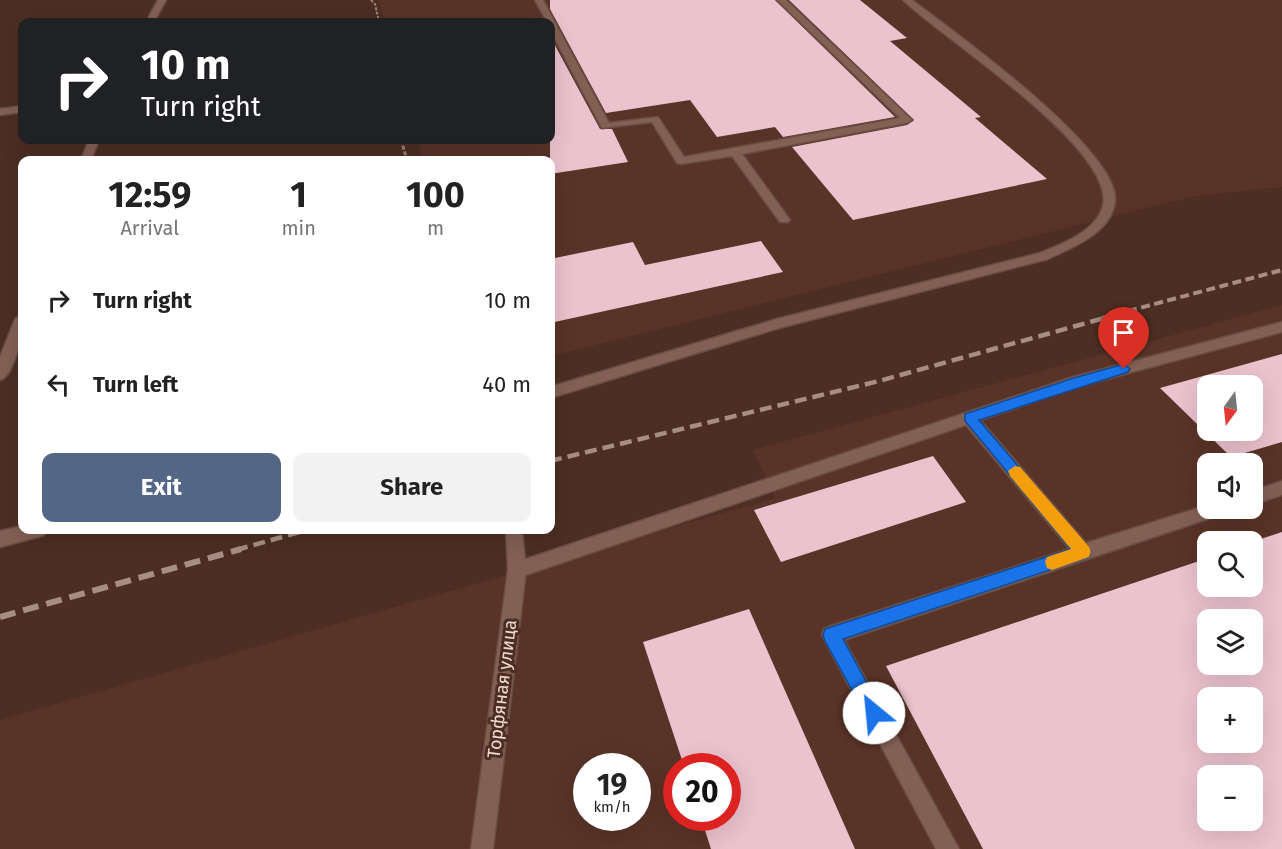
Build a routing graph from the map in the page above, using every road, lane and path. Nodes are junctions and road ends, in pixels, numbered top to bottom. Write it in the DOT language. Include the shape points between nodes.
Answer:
graph roads {
  1 [pos="162,0"];
  2 [pos="371,0"];
  3 [pos="539,0"];
  4 [pos="781,0"];
  5 [pos="907,0"];
  6 [pos="152,18"];
  7 [pos="378,18"];
  8 [pos="549,18"];
  9 [pos="555,30"];
  10 [pos="18,110"];
  11 [pos="0,112"];
  12 [pos="735,152"];
  13 [pos="784,220"];
  14 [pos="1282,327"];
  15 [pos="18,329"];
  16 [pos="0,375"];
  17 [pos="555,391"];
  18 [pos="969,418"];
  19 [pos="1282,488"];
  20 [pos="1263,494"];
  21 [pos="1197,515"];
  22 [pos="21,534"];
  23 [pos="514,534"];
  24 [pos="0,539"];
  25 [pos="1083,552"];
  26 [pos="517,570"];
  27 [pos="482,849"];
  28 [pos="948,849"];
  1 -- 6 [label="street"];
  2 -- 7 [label="path"];
  3 -- 8 [label="street"];
  4 -- 12 [label="street" via="907,120"];
  5 -- 17 [label="street" via="976,53 1088,152 1105,177 1110,200 1100,221 1083,238 1044,256 777,324"];
  9 -- 12 [label="street" via="606,126 655,119 681,161"];
  10 -- 11 [label="street"];
  12 -- 13 [label="street"];
  14 -- 18 [label="street" via="1078,381"];
  15 -- 16 [label="street"];
  18 -- 25 [label="street"];
  18 -- 26 [label="street"];
  19 -- 20 [label="street"];
  21 -- 25 [label="street"];
  22 -- 24 [label="street"];
  23 -- 26 [label="street, Торфяная улица"];
  25 -- 28 [label="street" via="831,635"];
  26 -- 27 [label="street, Торфяная улица"];
}
